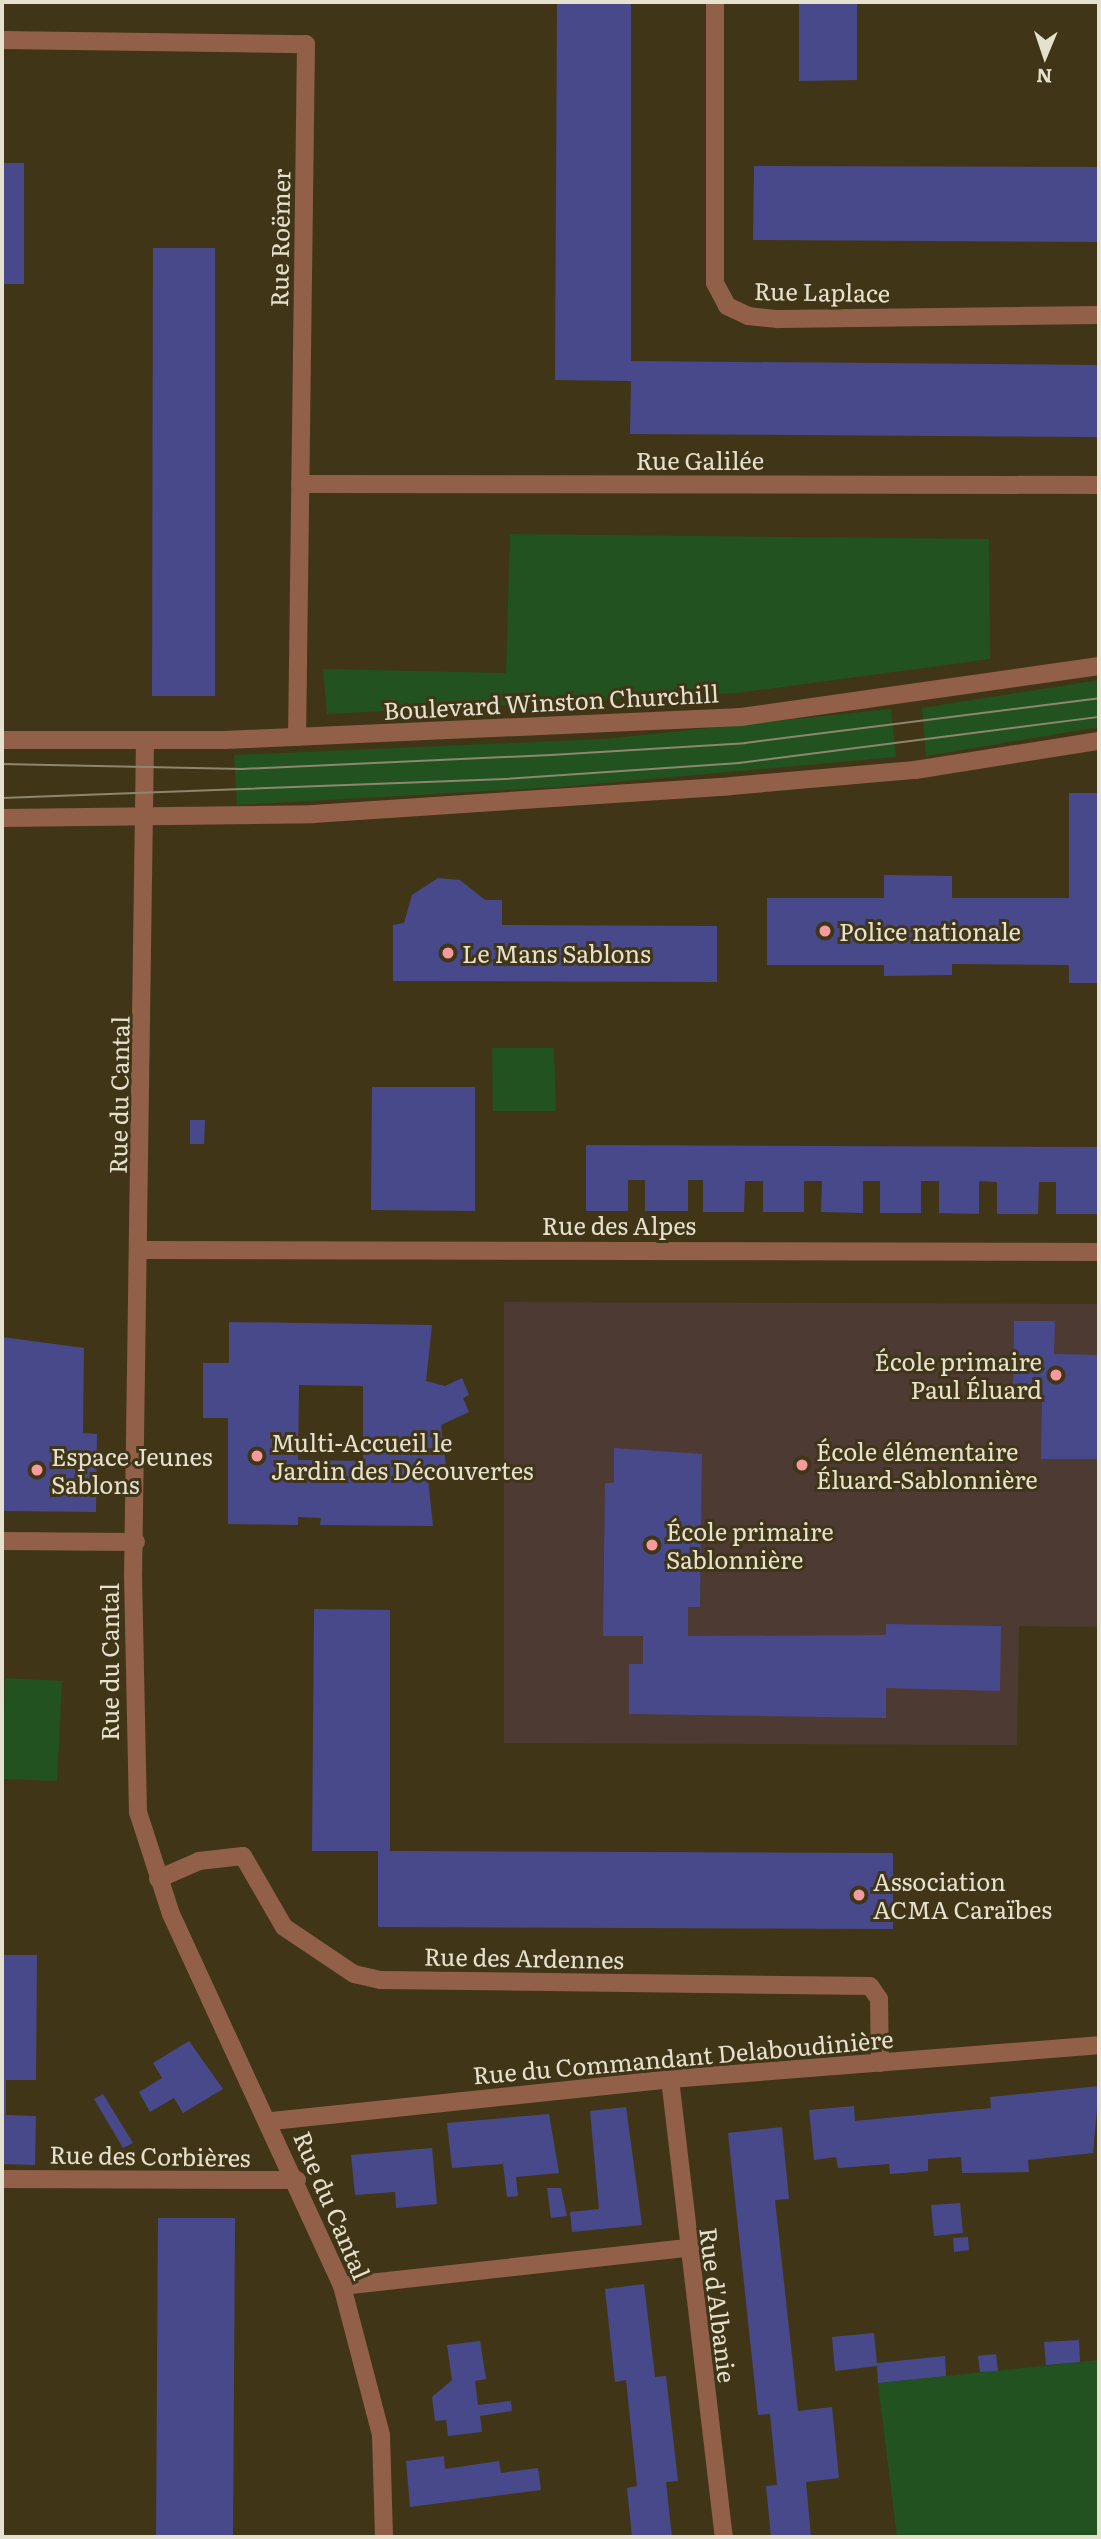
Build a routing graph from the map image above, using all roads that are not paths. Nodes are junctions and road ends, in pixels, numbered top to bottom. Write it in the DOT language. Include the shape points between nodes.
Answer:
graph roads {
  1 [pos="715,2"];
  2 [pos="2,40"];
  3 [pos="1099,315"];
  4 [pos="300,484"];
  5 [pos="1099,485"];
  6 [pos="1099,666"];
  7 [pos="297,737"];
  8 [pos="2,740"];
  9 [pos="145,740"];
  10 [pos="1099,741"];
  11 [pos="2,818"];
  12 [pos="144,820"];
  13 [pos="139,1250"];
  14 [pos="1099,1252"];
  15 [pos="2,1541"];
  16 [pos="136,1542"];
  17 [pos="158,1879"];
  18 [pos="1099,2045"];
  19 [pos="880,2063"];
  20 [pos="670,2079"];
  21 [pos="272,2122"];
  22 [pos="2,2179"];
  23 [pos="297,2180"];
  24 [pos="685,2248"];
  25 [pos="342,2286"];
  26 [pos="384,2537"];
  27 [pos="724,2537"];
  1 -- 3 [label="street, Rue Laplace" via="715,283 727,306 748,316 778,319"];
  2 -- 4 [label="street, Rue Roëmer" via="306,44"];
  4 -- 5 [label="street, Rue Galilée"];
  4 -- 7 [label="street, Rue Roëmer"];
  6 -- 7 [label="street, Boulevard Winston Churchill" via="741,717"];
  7 -- 9 [label="street, Boulevard Winston Churchill"];
  8 -- 9 [label="street, Boulevard Winston Churchill"];
  9 -- 12 [label="street, Rue du Cantal"];
  10 -- 12 [label="street" via="915,770 732,786"];
  11 -- 12 [label="street"];
  12 -- 13 [label="street, Rue du Cantal"];
  13 -- 14 [label="street, Rue des Alpes"];
  13 -- 16 [label="street, Rue du Cantal"];
  15 -- 16 [label="street"];
  16 -- 17 [label="street, Rue du Cantal" via="134,1757 138,1812"];
  17 -- 19 [label="street, Rue des Ardennes" via="199,1861 243,1856 284,1927 354,1975 380,1980 870,1986 879,1999"];
  17 -- 21 [label="street, Rue du Cantal"];
  18 -- 19 [label="street, Rue du Commandant Delaboudinière"];
  19 -- 20 [label="street, Rue du Commandant Delaboudinière"];
  20 -- 21 [label="street, Rue du Commandant Delaboudinière"];
  20 -- 24 [label="street, Rue d'Albanie"];
  21 -- 23 [label="street, Rue du Cantal"];
  22 -- 23 [label="street, Rue des Corbières"];
  23 -- 25 [label="street, Rue du Cantal"];
  24 -- 25 [label="street"];
  24 -- 27 [label="street, Rue d'Albanie"];
  25 -- 26 [label="street, Rue du Cantal" via="381,2435"];
}
